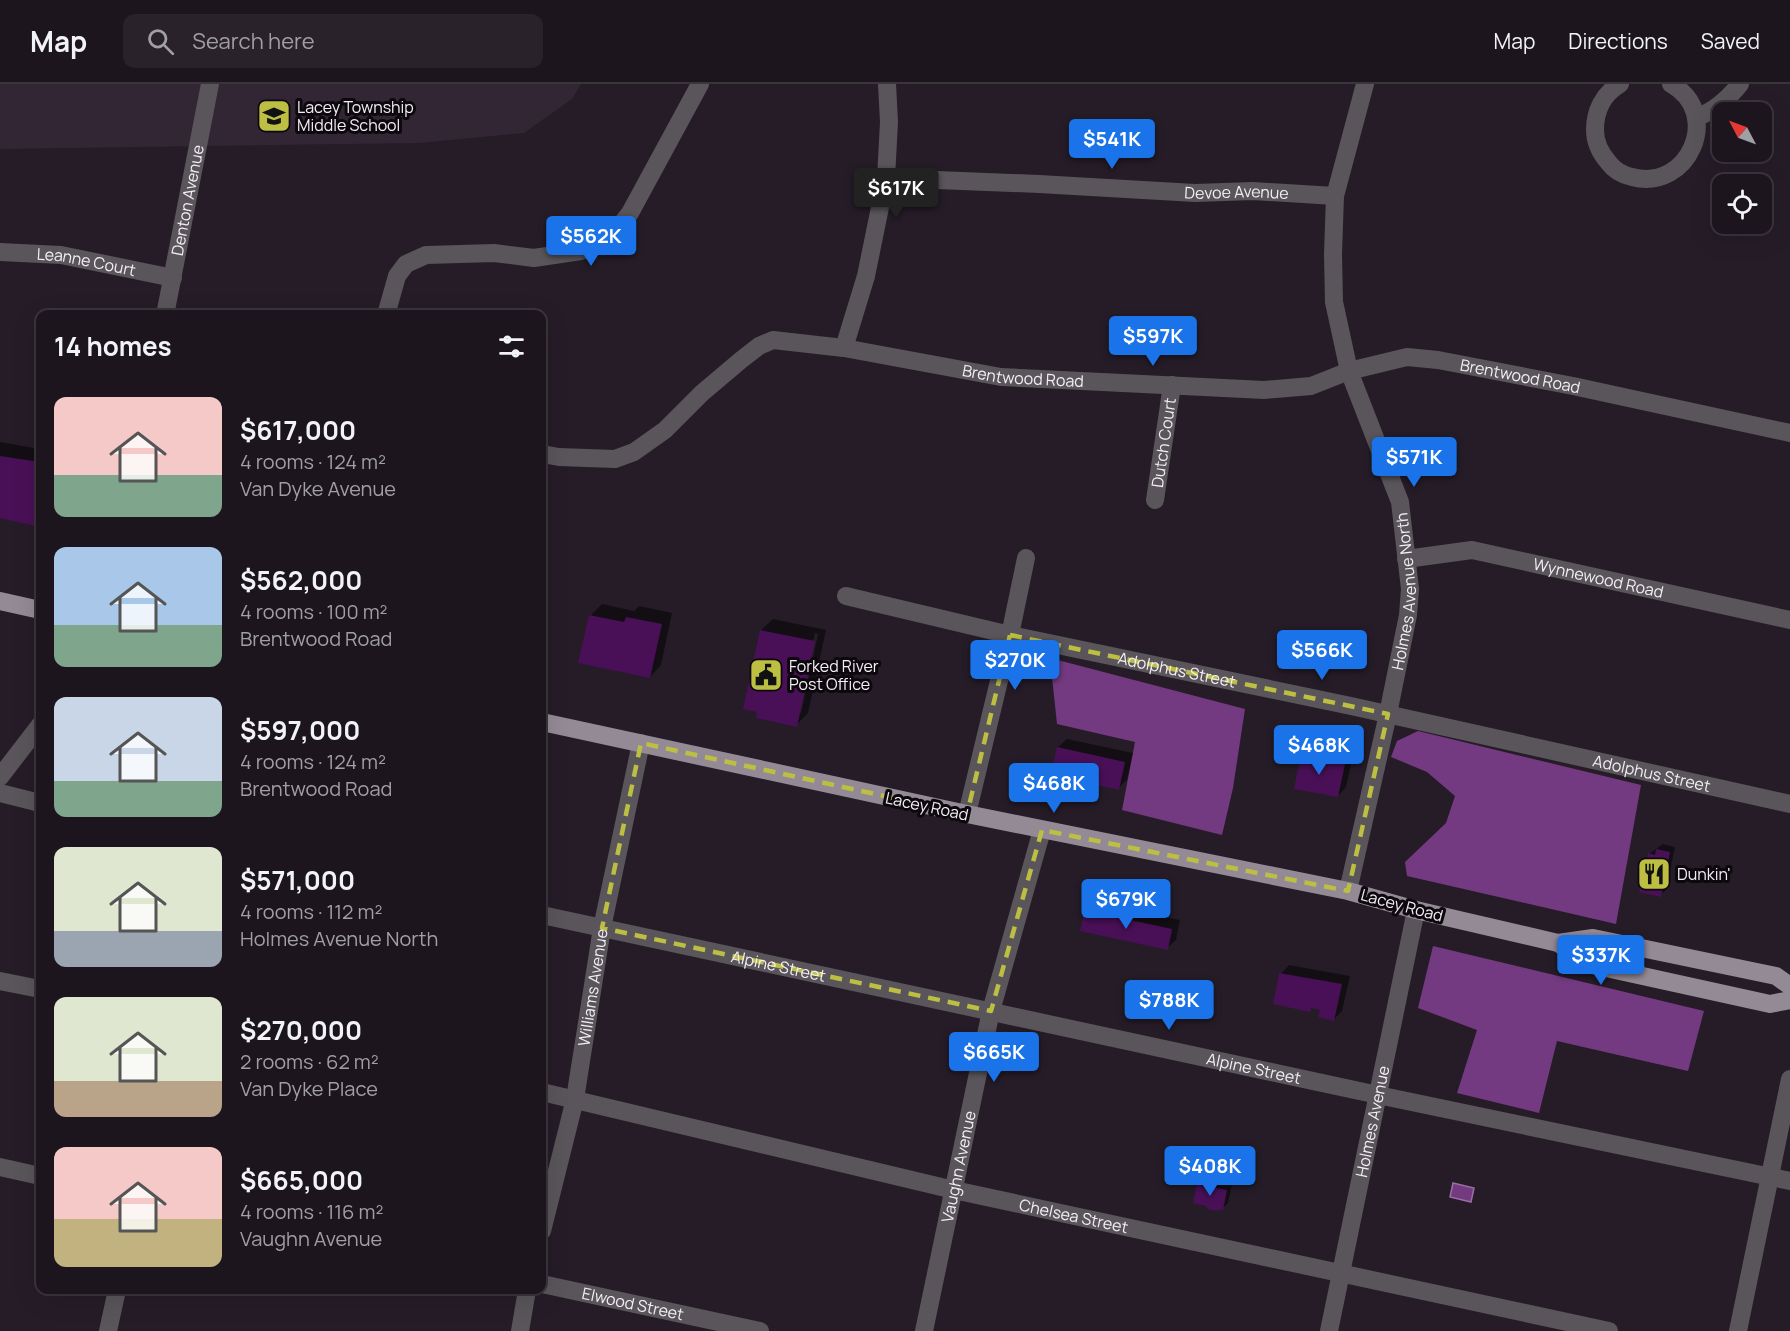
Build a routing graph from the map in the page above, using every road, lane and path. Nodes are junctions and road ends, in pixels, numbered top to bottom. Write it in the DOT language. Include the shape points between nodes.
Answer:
graph roads {
  1 [pos="210,84"];
  2 [pos="700,84"];
  3 [pos="887,84"];
  4 [pos="1365,84"];
  5 [pos="1620,84"];
  6 [pos="1671,84"];
  7 [pos="1740,84"];
  8 [pos="1696,118"];
  9 [pos="886,178"];
  10 [pos="1335,196"];
  11 [pos="0,252"];
  12 [pos="173,278"];
  13 [pos="166,310"];
  14 [pos="387,310"];
  15 [pos="844,348"];
  16 [pos="1349,371"];
  17 [pos="1172,385"];
  18 [pos="1790,433"];
  19 [pos="546,455"];
  20 [pos="1155,500"];
  21 [pos="1026,558"];
  22 [pos="1406,559"];
  23 [pos="846,596"];
  24 [pos="0,601"];
  25 [pos="36,609"];
  26 [pos="1790,620"];
  27 [pos="1010,635"];
  28 [pos="1389,714"];
  29 [pos="546,723"];
  30 [pos="36,730"];
  31 [pos="641,742"];
  32 [pos="0,777"];
  33 [pos="0,793"];
  34 [pos="36,802"];
  35 [pos="1790,804"];
  36 [pos="967,814"];
  37 [pos="1042,830"];
  38 [pos="1348,891"];
  39 [pos="1416,910"];
  40 [pos="546,916"];
  41 [pos="602,928"];
  42 [pos="1558,943"];
  43 [pos="0,981"];
  44 [pos="1790,986"];
  45 [pos="36,988"];
  46 [pos="1790,1000"];
  47 [pos="990,1011"];
  48 [pos="1790,1079"];
  49 [pos="546,1093"];
  50 [pos="1378,1095"];
  51 [pos="575,1099"];
  52 [pos="0,1167"];
  53 [pos="36,1175"];
  54 [pos="1771,1177"];
  55 [pos="1790,1181"];
  56 [pos="954,1190"];
  57 [pos="546,1215"];
  58 [pos="1342,1273"];
  59 [pos="546,1285"];
  60 [pos="116,1294"];
  61 [pos="526,1294"];
  62 [pos="108,1331"];
  63 [pos="520,1331"];
  64 [pos="760,1331"];
  65 [pos="924,1331"];
  66 [pos="1329,1331"];
  67 [pos="1609,1331"];
  68 [pos="1738,1331"];
  1 -- 12 [label="street, Denton Avenue"];
  2 -- 14 [label="street" via="630,213 612,236 581,251 534,258 494,253 426,255 406,264 397,276"];
  3 -- 9 [label="street"];
  4 -- 10 [label="street, Holmes Avenue North"];
  5 -- 8 [label="street" via="1601,102 1595,118 1595,136 1600,153 1625,175 1656,178 1684,163 1695,142"];
  6 -- 8 [label="street" via="1690,101"];
  7 -- 8 [label="street" via="1729,98"];
  9 -- 10 [label="street, Devoe Avenue"];
  9 -- 15 [label="street" via="866,276"];
  10 -- 16 [label="street, Holmes Avenue North" via="1334,302"];
  11 -- 12 [label="street, Leanne Court" via="61,255"];
  12 -- 13 [label="street, Denton Avenue"];
  15 -- 17 [label="street, Brentwood Road" via="1001,377"];
  15 -- 19 [label="street, Brentwood Road" via="773,340 741,360 665,430 634,452 615,459"];
  16 -- 17 [label="street, Brentwood Road" via="1311,386 1264,390"];
  16 -- 18 [label="street, Brentwood Road" via="1407,357 1438,360"];
  16 -- 22 [label="street, Holmes Avenue North" via="1400,502"];
  17 -- 20 [label="street, Dutch Court"];
  21 -- 27 [label="street"];
  22 -- 26 [label="street, Wynnewood Road" via="1472,550"];
  22 -- 28 [label="street, Holmes Avenue North" via="1408,615"];
  23 -- 27 [label="street, Adolphus Street"];
  24 -- 25 [label="main road"];
  27 -- 28 [label="street, Adolphus Street"];
  27 -- 36 [label="street"];
  28 -- 35 [label="street, Adolphus Street"];
  28 -- 38 [label="street, Holmes Avenue North"];
  29 -- 31 [label="main road, Lacey Road"];
  30 -- 32 [label="street"];
  31 -- 36 [label="main road, Lacey Road"];
  31 -- 41 [label="street, Williams Avenue"];
  33 -- 34 [label="street"];
  36 -- 37 [label="main road, Lacey Road"];
  37 -- 38 [label="main road, Lacey Road"];
  37 -- 47 [label="street, Vaughn Avenue"];
  38 -- 39 [label="main road, Lacey Road"];
  39 -- 42 [label="main road, Lacey Road"];
  39 -- 50 [label="street, Holmes Avenue"];
  40 -- 41 [label="street, Alpine Street"];
  41 -- 47 [label="street, Alpine Street"];
  41 -- 51 [label="street, Williams Avenue"];
  42 -- 44 [label="main road, Lacey Road" via="1593,938 1776,976"];
  42 -- 46 [label="main road, Lacey Road" via="1588,964 1770,1004"];
  43 -- 45 [label="street"];
  47 -- 50 [label="street, Alpine Street"];
  47 -- 56 [label="street, Vaughn Avenue"];
  48 -- 54 [label="street"];
  49 -- 51 [label="street, Chelsea Street"];
  50 -- 54 [label="street, Alpine Street"];
  50 -- 58 [label="street, Holmes Avenue"];
  51 -- 56 [label="street, Chelsea Street"];
  51 -- 57 [label="street, Williams Avenue"];
  52 -- 53 [label="street"];
  54 -- 55 [label="street, Alpine Street"];
  54 -- 68 [label="street"];
  56 -- 58 [label="street, Chelsea Street"];
  56 -- 65 [label="street, Vaughn Avenue"];
  58 -- 66 [label="street, Holmes Avenue"];
  58 -- 67 [label="street, Chelsea Street"];
  59 -- 64 [label="street, Elwood Street"];
  60 -- 62 [label="street"];
  61 -- 63 [label="street"];
}
